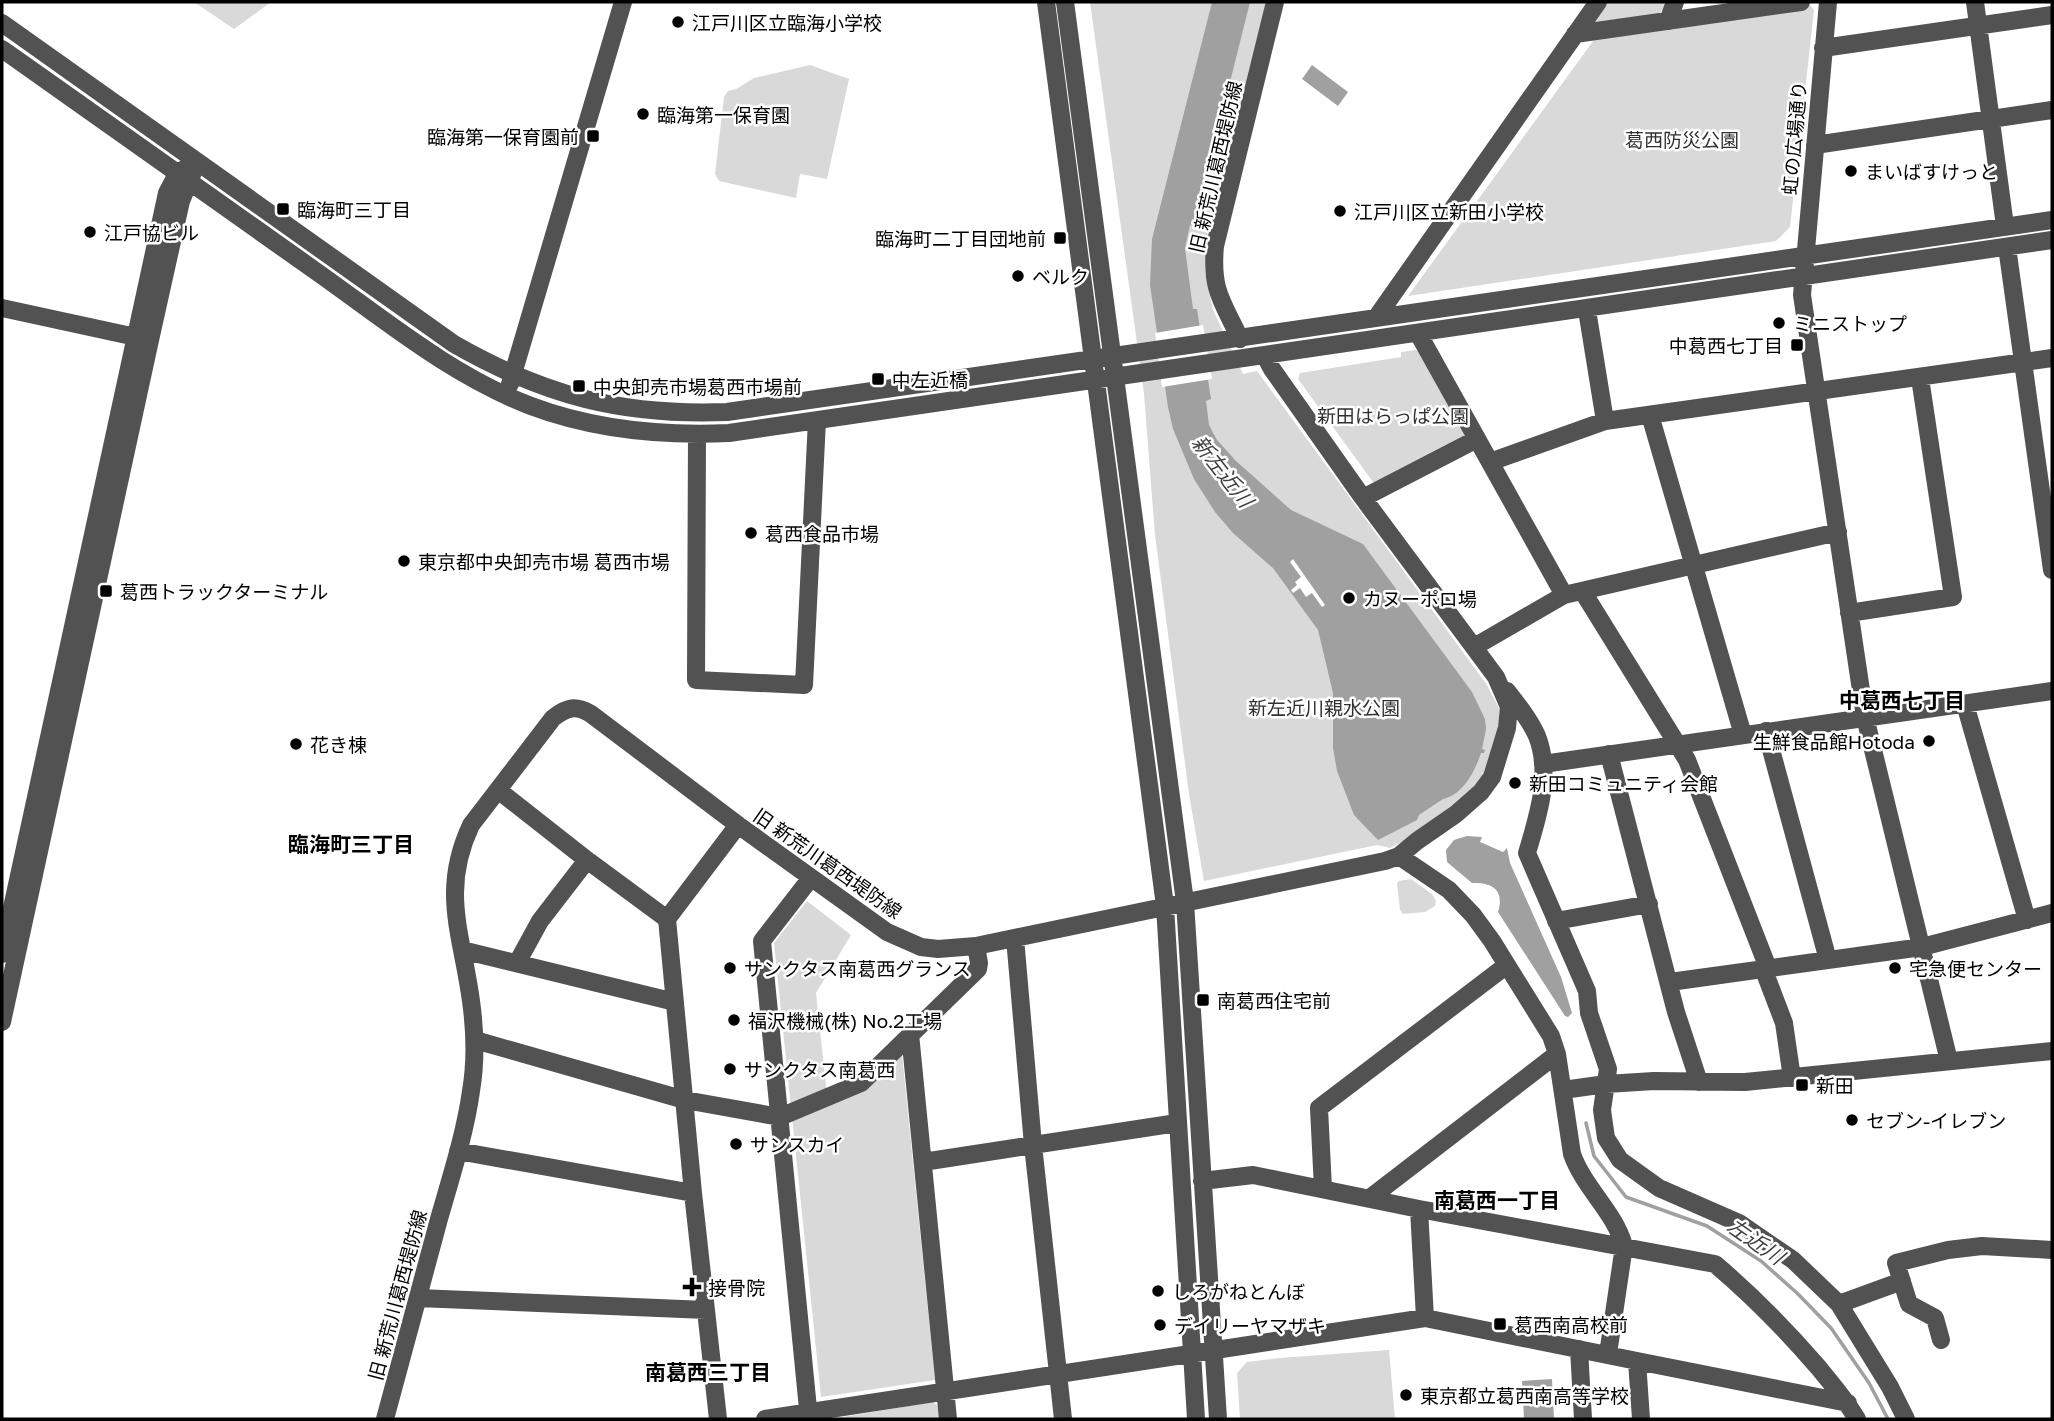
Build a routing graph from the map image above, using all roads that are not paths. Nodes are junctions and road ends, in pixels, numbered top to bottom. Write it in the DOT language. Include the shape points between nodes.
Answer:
graph roads {
  1 [pos="623,2"];
  2 [pos="1045,2"];
  3 [pos="1065,2"];
  4 [pos="1275,2"];
  5 [pos="1598,2"];
  6 [pos="1675,2"];
  7 [pos="1801,2"];
  8 [pos="1828,2"];
  9 [pos="1975,2"];
  10 [pos="2052,15"];
  11 [pos="1668,21"];
  12 [pos="1978,26"];
  13 [pos="9,28"];
  14 [pos="1575,34"];
  15 [pos="1823,48"];
  16 [pos="4,50"];
  17 [pos="2052,110"];
  18 [pos="1991,118"];
  19 [pos="1815,145"];
  20 [pos="197,161"];
  21 [pos="183,178"];
  22 [pos="2052,220"];
  23 [pos="2006,226"];
  24 [pos="2052,240"];
  25 [pos="2007,247"];
  26 [pos="1806,256"];
  27 [pos="1803,277"];
  28 [pos="2,308"];
  29 [pos="1587,310"];
  30 [pos="1376,318"];
  31 [pos="1418,333"];
  32 [pos="143,338"];
  33 [pos="1240,339"];
  34 [pos="1112,355"];
  35 [pos="1265,356"];
  36 [pos="1093,358"];
  37 [pos="2052,358"];
  38 [pos="2023,362"];
  39 [pos="513,375"];
  40 [pos="1115,377"];
  41 [pos="1920,378"];
  42 [pos="1096,380"];
  43 [pos="1816,393"];
  44 [pos="507,395"];
  45 [pos="1650,415"];
  46 [pos="817,420"];
  47 [pos="1605,421"];
  48 [pos="697,435"];
  49 [pos="1477,439"];
  50 [pos="1490,462"];
  51 [pos="1363,498"];
  52 [pos="1838,533"];
  53 [pos="1694,566"];
  54 [pos="2052,570"];
  55 [pos="1583,592"];
  56 [pos="1564,595"];
  57 [pos="1849,613"];
  58 [pos="1474,648"];
  59 [pos="1496,677"];
  60 [pos="2052,691"];
  61 [pos="1965,704"];
  62 [pos="1865,717"];
  63 [pos="60,721"];
  64 [pos="1766,732"];
  65 [pos="1743,735"];
  66 [pos="1676,744"];
  67 [pos="1609,754"];
  68 [pos="1543,764"];
  69 [pos="498,790"];
  70 [pos="737,825"];
  71 [pos="1399,856"];
  72 [pos="587,860"];
  73 [pos="810,879"];
  74 [pos="1185,902"];
  75 [pos="1649,904"];
  76 [pos="1165,906"];
  77 [pos="2052,913"];
  78 [pos="667,919"];
  79 [pos="2027,920"];
  80 [pos="1556,921"];
  81 [pos="1015,938"];
  82 [pos="976,946"];
  83 [pos="1922,947"];
  84 [pos="462,950"];
  85 [pos="2,954"];
  86 [pos="1828,960"];
  87 [pos="517,963"];
  88 [pos="1507,965"];
  89 [pos="1766,968"];
  90 [pos="1670,982"];
  91 [pos="675,1002"];
  92 [pos="2,1022"];
  93 [pos="910,1034"];
  94 [pos="475,1040"];
  95 [pos="2052,1051"];
  96 [pos="1557,1054"];
  97 [pos="1950,1060"];
  98 [pos="1792,1078"];
  99 [pos="1699,1082"];
  100 [pos="1606,1084"];
  101 [pos="1563,1090"];
  102 [pos="685,1100"];
  103 [pos="779,1117"];
  104 [pos="1177,1123"];
  105 [pos="1033,1144"];
  106 [pos="458,1151"];
  107 [pos="922,1162"];
  108 [pos="1202,1181"];
  109 [pos="1323,1189"];
  110 [pos="693,1193"];
  111 [pos="1370,1198"];
  112 [pos="1419,1209"];
  113 [pos="1624,1246"];
  114 [pos="2052,1251"];
  115 [pos="1902,1282"];
  116 [pos="418,1298"];
  117 [pos="1839,1304"];
  118 [pos="706,1310"];
  119 [pos="1425,1318"];
  120 [pos="1941,1340"];
  121 [pos="1579,1349"];
  122 [pos="1213,1350"];
  123 [pos="1192,1354"];
  124 [pos="1608,1354"];
  125 [pos="1637,1361"];
  126 [pos="1058,1374"];
  127 [pos="945,1392"];
  128 [pos="1848,1403"];
  129 [pos="809,1416"];
  130 [pos="385,1419"];
  131 [pos="718,1419"];
  132 [pos="765,1419"];
  133 [pos="948,1419"];
  134 [pos="1063,1419"];
  135 [pos="1196,1419"];
  136 [pos="1218,1419"];
  137 [pos="1583,1419"];
  138 [pos="1641,1419"];
  139 [pos="1857,1419"];
  140 [pos="1906,1419"];
  1 -- 39 [label="street"];
  2 -- 36 [label="street"];
  3 -- 34 [label="street"];
  4 -- 33 [label="street, 旧 新荒川葛西堤防線" via="1215,246 1219,297"];
  5 -- 14 [label="street"];
  6 -- 11 [label="street"];
  7 -- 11 [label="street"];
  8 -- 15 [label="street, 虹の広場通り"];
  9 -- 12 [label="street"];
  10 -- 12 [label="street"];
  11 -- 14 [label="street"];
  12 -- 15 [label="street"];
  12 -- 18 [label="street"];
  13 -- 16 [label="street"];
  13 -- 20 [label="street"];
  14 -- 30 [label="street"];
  15 -- 19 [label="street, 虹の広場通り"];
  16 -- 21 [label="street"];
  17 -- 18 [label="street"];
  18 -- 19 [label="street"];
  18 -- 23 [label="street"];
  19 -- 26 [label="street, 虹の広場通り"];
  20 -- 21 [label="street"];
  20 -- 39 [label="street" via="454,344"];
  21 -- 32 [label="street" via="181,201"];
  21 -- 44 [label="street" via="448,365"];
  22 -- 23 [label="street"];
  23 -- 26 [label="street"];
  24 -- 25 [label="street"];
  25 -- 27 [label="street"];
  25 -- 38 [label="street"];
  26 -- 27 [label="street, 虹の広場通り"];
  26 -- 30 [label="street"];
  27 -- 29 [label="street"];
  27 -- 43 [label="street, 虹の広場通り"];
  28 -- 32 [label="street"];
  29 -- 31 [label="street"];
  29 -- 47 [label="street"];
  30 -- 33 [label="street"];
  31 -- 35 [label="street"];
  31 -- 49 [label="street"];
  32 -- 63 [label="street"];
  33 -- 34 [label="street"];
  34 -- 36 [label="street"];
  34 -- 40 [label="street"];
  35 -- 40 [label="street"];
  35 -- 51 [label="street, 旧 新荒川葛西堤防線"];
  36 -- 39 [label="street" via="697,413 604,405"];
  36 -- 42 [label="street"];
  37 -- 38 [label="street"];
  38 -- 41 [label="street"];
  38 -- 54 [label="street"];
  39 -- 44 [label="street"];
  40 -- 42 [label="street"];
  40 -- 74 [label="street"];
  41 -- 43 [label="street"];
  41 -- 57 [label="street" via="1953,597"];
  42 -- 46 [label="street"];
  42 -- 76 [label="street"];
  43 -- 45 [label="street"];
  43 -- 52 [label="street, 虹の広場通り"];
  44 -- 48 [label="street" via="601,426"];
  45 -- 47 [label="street"];
  45 -- 53 [label="street"];
  46 -- 48 [label="street"];
  46 -- 48 [label="street" via="803,685 696,680"];
  47 -- 50 [label="street"];
  49 -- 50 [label="street"];
  49 -- 51 [label="street"];
  50 -- 56 [label="street"];
  51 -- 58 [label="street, 旧 新荒川葛西堤防線"];
  52 -- 53 [label="street"];
  52 -- 57 [label="street, 虹の広場通り"];
  53 -- 55 [label="street"];
  53 -- 65 [label="street"];
  55 -- 56 [label="street"];
  55 -- 66 [label="street"];
  56 -- 58 [label="street"];
  57 -- 62 [label="street, 虹の広場通り"];
  58 -- 59 [label="street, 旧 新荒川葛西堤防線"];
  59 -- 68 [label="street" via="1537,736"];
  59 -- 71 [label="street, 旧 新荒川葛西堤防線" via="1509,707 1492,777 1469,804"];
  60 -- 61 [label="street"];
  61 -- 62 [label="street"];
  61 -- 79 [label="street"];
  62 -- 64 [label="street"];
  62 -- 83 [label="street, 虹の広場通り"];
  63 -- 85 [label="street"];
  63 -- 92 [label="street"];
  64 -- 65 [label="street"];
  64 -- 86 [label="street"];
  65 -- 66 [label="street"];
  66 -- 67 [label="street"];
  66 -- 89 [label="street"];
  67 -- 68 [label="street"];
  67 -- 75 [label="street"];
  68 -- 80 [label="street" via="1539,812 1527,853"];
  69 -- 70 [label="street, 旧 新荒川葛西堤防線" via="553,718 572,707 581,708"];
  69 -- 72 [label="street"];
  69 -- 84 [label="street, 旧 新荒川葛西堤防線" via="471,825 457,864 454,911"];
  70 -- 73 [label="street, 旧 新荒川葛西堤防線"];
  70 -- 78 [label="street"];
  71 -- 74 [label="street, 旧 新荒川葛西堤防線"];
  71 -- 88 [label="street" via="1449,890"];
  72 -- 78 [label="street"];
  72 -- 87 [label="street" via="540,921"];
  73 -- 82 [label="street, 旧 新荒川葛西堤防線" via="906,941 939,950"];
  73 -- 103 [label="street" via="762,941"];
  74 -- 76 [label="street, 旧 新荒川葛西堤防線"];
  74 -- 108 [label="street"];
  75 -- 80 [label="street"];
  75 -- 90 [label="street"];
  76 -- 81 [label="street, 旧 新荒川葛西堤防線"];
  76 -- 104 [label="street"];
  77 -- 79 [label="street"];
  78 -- 91 [label="street"];
  79 -- 83 [label="street"];
  80 -- 100 [label="street" via="1587,991 1588,1013 1608,1069"];
  81 -- 82 [label="street, 旧 新荒川葛西堤防線"];
  81 -- 105 [label="street"];
  82 -- 93 [label="street" via="978,969"];
  83 -- 86 [label="street"];
  83 -- 97 [label="street, 虹の広場通り"];
  84 -- 87 [label="street"];
  84 -- 94 [label="street, 旧 新荒川葛西堤防線"];
  86 -- 89 [label="street"];
  87 -- 91 [label="street"];
  88 -- 96 [label="street" via="1551,1036"];
  88 -- 109 [label="street" via="1319,1108"];
  89 -- 90 [label="street"];
  89 -- 98 [label="street" via="1784,1023"];
  90 -- 99 [label="street"];
  91 -- 102 [label="street"];
  93 -- 103 [label="street" via="861,1083"];
  93 -- 107 [label="street"];
  94 -- 102 [label="street"];
  94 -- 106 [label="street, 旧 新荒川葛西堤防線" via="471,1090"];
  95 -- 97 [label="street"];
  96 -- 101 [label="street"];
  96 -- 111 [label="street"];
  97 -- 98 [label="street"];
  98 -- 99 [label="street"];
  99 -- 100 [label="street"];
  100 -- 101 [label="street"];
  100 -- 117 [label="street" via="1602,1110 1606,1138 1620,1160 1659,1188 1739,1223 1793,1260"];
  101 -- 113 [label="street" via="1577,1168 1620,1231"];
  102 -- 103 [label="street"];
  102 -- 110 [label="street"];
  103 -- 129 [label="street"];
  104 -- 105 [label="street"];
  104 -- 123 [label="street"];
  105 -- 107 [label="street"];
  105 -- 126 [label="street"];
  106 -- 110 [label="street"];
  106 -- 116 [label="street, 旧 新荒川葛西堤防線"];
  107 -- 127 [label="street"];
  108 -- 109 [label="street" via="1253,1175"];
  108 -- 122 [label="street"];
  109 -- 111 [label="street"];
  110 -- 118 [label="street"];
  111 -- 112 [label="street"];
  112 -- 113 [label="street"];
  112 -- 119 [label="street"];
  113 -- 124 [label="street"];
  113 -- 128 [label="street" via="1715,1264 1785,1328"];
  114 -- 115 [label="street" via="1948,1250 1896,1263"];
  115 -- 117 [label="street"];
  115 -- 120 [label="street" via="1909,1304 1935,1318"];
  116 -- 118 [label="street"];
  116 -- 130 [label="street, 旧 新荒川葛西堤防線"];
  117 -- 140 [label="street"];
  118 -- 131 [label="street"];
  119 -- 121 [label="street"];
  119 -- 122 [label="street"];
  121 -- 124 [label="street"];
  121 -- 137 [label="street"];
  122 -- 123 [label="street"];
  122 -- 136 [label="street"];
  123 -- 126 [label="street"];
  123 -- 135 [label="street"];
  124 -- 125 [label="street"];
  125 -- 128 [label="street"];
  125 -- 138 [label="street"];
  126 -- 127 [label="street"];
  126 -- 134 [label="street"];
  127 -- 129 [label="street"];
  127 -- 133 [label="street"];
  128 -- 139 [label="street"];
  129 -- 132 [label="street"];
}
